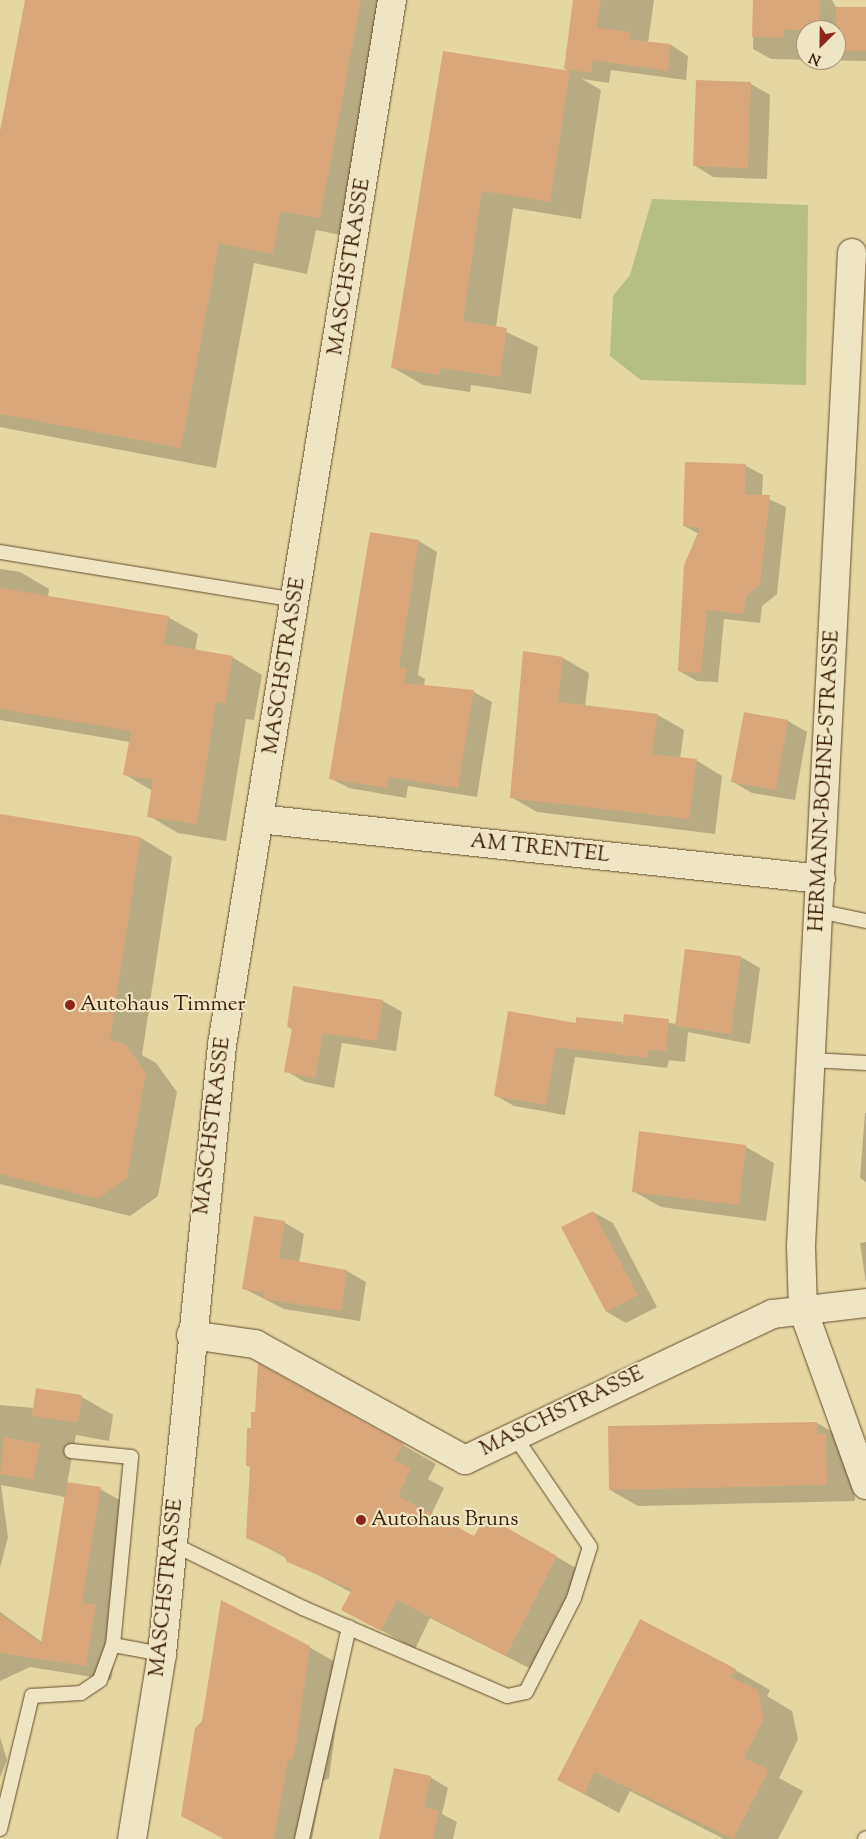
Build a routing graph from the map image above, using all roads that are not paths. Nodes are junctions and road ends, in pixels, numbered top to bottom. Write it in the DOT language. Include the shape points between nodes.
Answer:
graph roads {
  1 [pos="392,0"];
  2 [pos="852,253"];
  3 [pos="0,552"];
  4 [pos="296,600"];
  5 [pos="259,819"];
  6 [pos="821,879"];
  7 [pos="818,911"];
  8 [pos="866,921"];
  9 [pos="811,1060"];
  10 [pos="866,1063"];
  11 [pos="866,1303"];
  12 [pos="803,1310"];
  13 [pos="191,1335"];
  14 [pos="514,1435"];
  15 [pos="71,1452"];
  16 [pos="866,1485"];
  17 [pos="173,1544"];
  18 [pos="349,1627"];
  19 [pos="113,1645"];
  20 [pos="162,1654"];
  21 [pos="0,1829"];
  22 [pos="132,1839"];
  23 [pos="302,1839"];
  1 -- 4 [label="street, MASCHSTRASSE"];
  2 -- 6 [label="street, HERMANN-BOHNE-STRASSE"];
  3 -- 4 [label="lane"];
  4 -- 5 [label="street, MASCHSTRASSE"];
  5 -- 6 [label="street, AM TRENTEL" via="383,840"];
  5 -- 13 [label="street, MASCHSTRASSE" via="222,1045"];
  6 -- 7 [label="street, HERMANN-BOHNE-STRASSE"];
  7 -- 8 [label="lane"];
  7 -- 9 [label="street, HERMANN-BOHNE-STRASSE"];
  9 -- 10 [label="lane"];
  9 -- 12 [label="street, HERMANN-BOHNE-STRASSE" via="801,1246"];
  11 -- 12 [label="street"];
  12 -- 14 [label="street, MASCHSTRASSE" via="773,1314"];
  12 -- 16 [label="street, HERMANN-BOHNE-STRASSE"];
  13 -- 14 [label="street, MASCHSTRASSE" via="255,1344 465,1460"];
  13 -- 17 [label="street, MASCHSTRASSE"];
  14 -- 18 [label="lane" via="590,1546 574,1598 526,1692 508,1696"];
  15 -- 19 [label="lane" via="131,1457"];
  17 -- 18 [label="lane"];
  17 -- 20 [label="street, MASCHSTRASSE"];
  18 -- 23 [label="lane"];
  19 -- 20 [label="lane"];
  19 -- 21 [label="lane" via="100,1680 81,1693 32,1696"];
  20 -- 22 [label="street, MASCHSTRASSE"];
}
